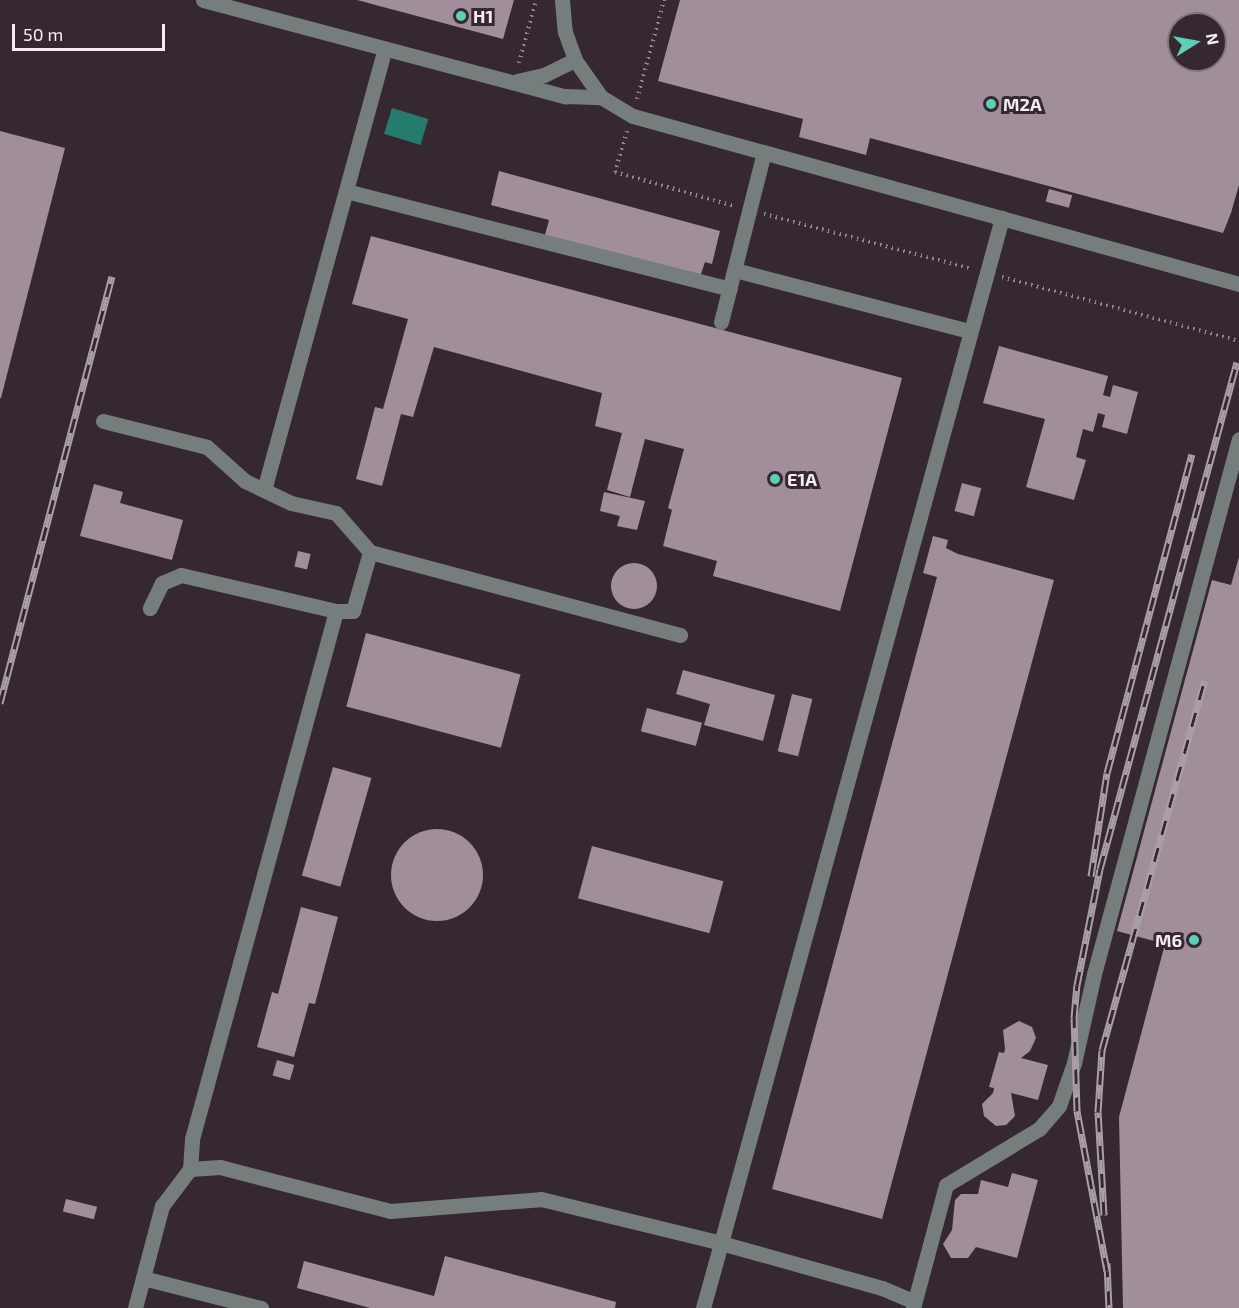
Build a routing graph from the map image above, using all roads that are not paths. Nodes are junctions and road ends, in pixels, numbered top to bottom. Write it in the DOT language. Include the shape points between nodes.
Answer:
graph roads {
  1 [pos="203,0"];
  2 [pos="562,0"];
  3 [pos="385,49"];
  4 [pos="575,60"];
  5 [pos="514,81"];
  6 [pos="601,97"];
  7 [pos="764,152"];
  8 [pos="346,191"];
  9 [pos="1002,218"];
  10 [pos="735,270"];
  11 [pos="1239,284"];
  12 [pos="730,289"];
  13 [pos="721,322"];
  14 [pos="970,331"];
  15 [pos="103,421"];
  16 [pos="1239,439"];
  17 [pos="264,490"];
  18 [pos="370,552"];
  19 [pos="150,608"];
  20 [pos="336,611"];
  21 [pos="680,635"];
  22 [pos="190,1169"];
  23 [pos="721,1243"];
  24 [pos="143,1278"];
  25 [pos="913,1304"];
  26 [pos="135,1308"];
  27 [pos="261,1308"];
  28 [pos="703,1308"];
  1 -- 3 [label="lane"];
  2 -- 4 [label="lane" via="565,32"];
  3 -- 5 [label="lane"];
  3 -- 8 [label="lane"];
  4 -- 5 [label="lane" via="544,75"];
  4 -- 6 [label="lane"];
  5 -- 6 [label="lane" via="565,96"];
  6 -- 7 [label="lane" via="633,116"];
  7 -- 9 [label="lane"];
  7 -- 10 [label="lane"];
  8 -- 12 [label="lane"];
  8 -- 17 [label="lane"];
  9 -- 11 [label="lane"];
  9 -- 14 [label="lane"];
  10 -- 12 [label="lane"];
  10 -- 14 [label="lane"];
  12 -- 13 [label="lane"];
  14 -- 23 [label="lane"];
  15 -- 17 [label="lane" via="207,447 245,481"];
  16 -- 25 [label="lane" via="1094,974 1074,1063 1059,1106 1039,1129 946,1185"];
  17 -- 18 [label="lane" via="291,503 336,513"];
  18 -- 20 [label="lane" via="353,611"];
  18 -- 21 [label="lane"];
  19 -- 20 [label="lane" via="162,583 181,575"];
  20 -- 22 [label="lane" via="195,1128"];
  22 -- 23 [label="lane" via="220,1167 390,1211 541,1199"];
  22 -- 24 [label="lane" via="162,1206"];
  23 -- 25 [label="lane" via="882,1288"];
  23 -- 28 [label="lane"];
  24 -- 26 [label="lane"];
  24 -- 27 [label="lane"];
}
